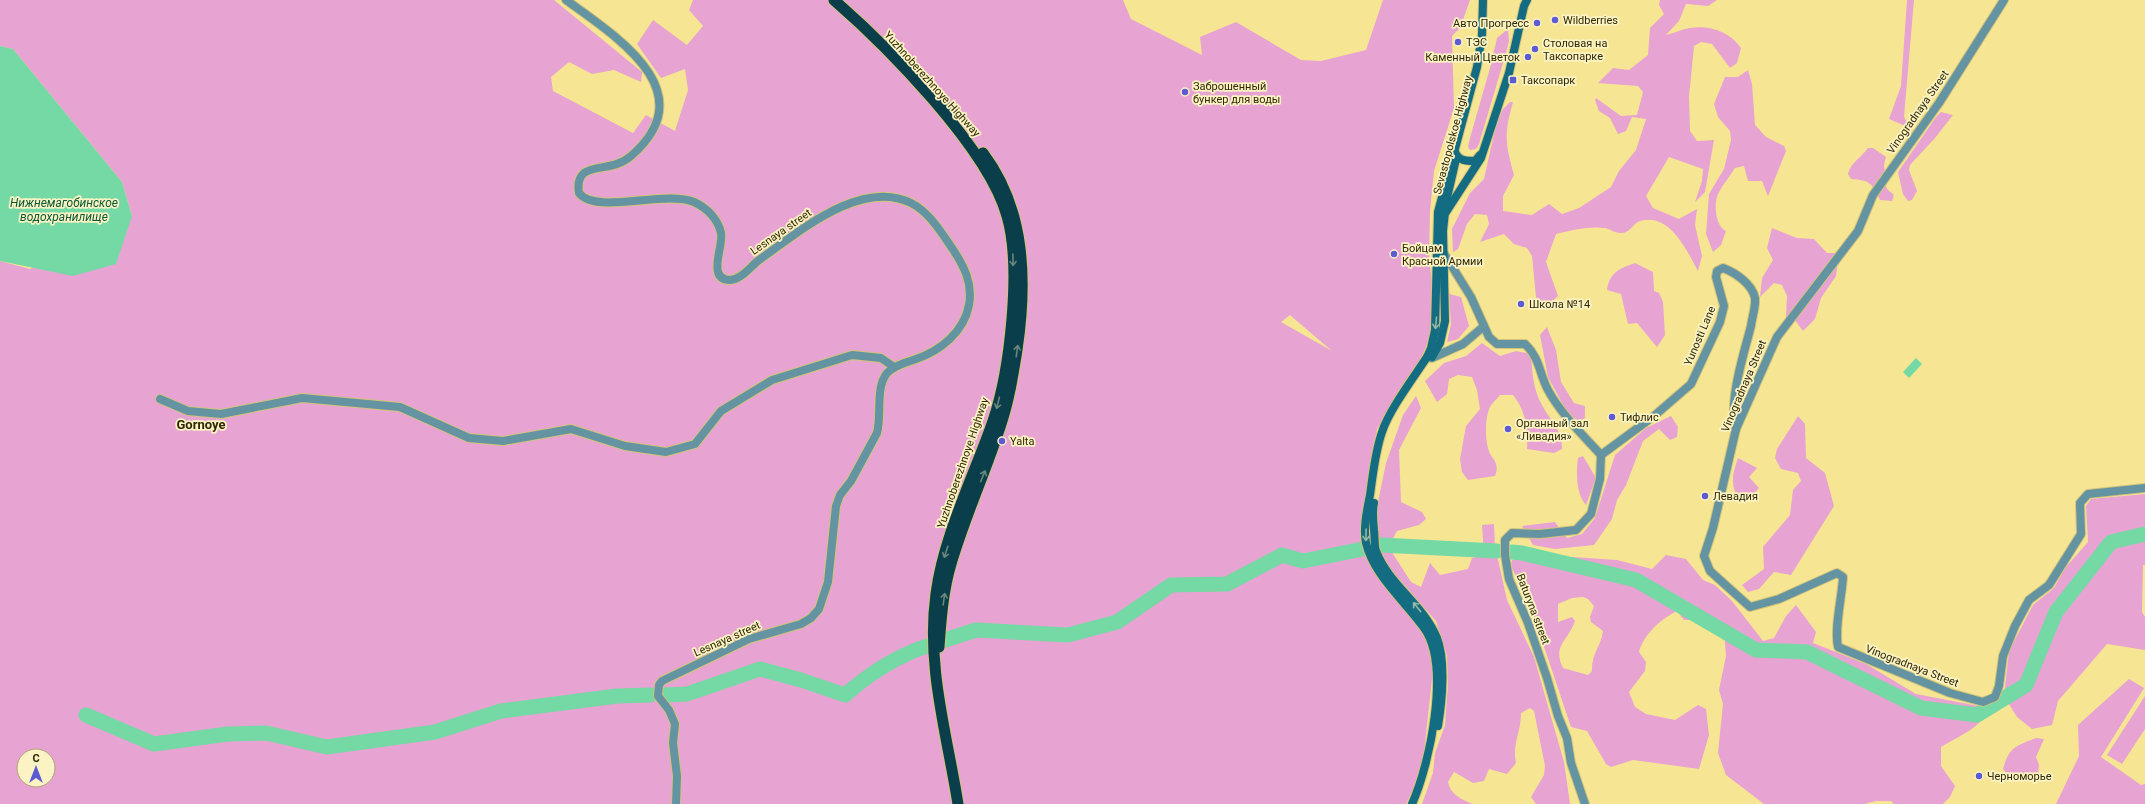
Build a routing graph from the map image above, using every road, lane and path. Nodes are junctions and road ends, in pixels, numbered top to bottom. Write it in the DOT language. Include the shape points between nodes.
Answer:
graph roads {
  1 [pos="566,0"];
  2 [pos="834,0"];
  3 [pos="845,0"];
  4 [pos="1483,0"];
  5 [pos="1487,0"];
  6 [pos="1527,0"];
  7 [pos="2004,0"];
  8 [pos="1457,147"];
  9 [pos="1485,147"];
  10 [pos="1457,157"];
  11 [pos="1481,158"];
  12 [pos="1446,202"];
  13 [pos="1441,213"];
  14 [pos="1437,236"];
  15 [pos="1443,252"];
  16 [pos="1483,328"];
  17 [pos="1429,357"];
  18 [pos="894,367"];
  19 [pos="160,398"];
  20 [pos="1736,428"];
  21 [pos="1600,455"];
  22 [pos="2145,488"];
  23 [pos="676,804"];
  24 [pos="958,804"];
  25 [pos="964,804"];
  26 [pos="1412,804"];
  27 [pos="1417,804"];
  28 [pos="1585,804"];
  1 -- 18 [label="street, Lesnaya street" via="604,28 636,58 650,73 661,101 656,127 631,156 610,168 584,173 580,177 579,193 584,199 596,203 682,198 707,208 722,234 717,260 718,271 722,278 728,280 738,278 813,221 856,201 898,198 912,204 941,231 968,277 970,288 967,313 961,324 941,346 931,353"];
  2 -- 24 [label="highway, Yuzhnoberezhnoye Highway, one-way" via="868,31 921,88 975,152 1004,207 1010,231 1013,257 1012,308 1002,386 994,419 943,560 933,621 937,694"];
  25 -- 3 [label="highway, Yuzhnoberezhnoye Highway, one-way" via="945,700 940,647 941,624 951,565 967,515 994,448 1011,388 1021,319 1020,240 1008,199 998,176 985,156 926,82"];
  4 -- 8 [label="main road" via="1482,35 1477,67"];
  5 -- 8 [label="main road, Sevastopolskoe Highway" via="1488,12 1481,70"];
  6 -- 9 [label="main road" via="1509,73"];
  7 -- 20 [label="street, Vinogradnaya Street" via="1939,103 1873,195 1858,231 1777,337"];
  8 -- 9 [label="main road" via="1465,157 1473,157"];
  8 -- 10 [label="main road, Sevastopolskoe Highway"];
  8 -- 13 [label="main road"];
  9 -- 10 [label="main road" via="1474,161 1464,161"];
  9 -- 11 [label="main road"];
  10 -- 12 [label="main road, Sevastopolskoe Highway"];
  11 -- 12 [label="main road"];
  11 -- 13 [label="main road"];
  12 -- 13 [label="main road, Sevastopolskoe Highway"];
  13 -- 14 [label="main road"];
  13 -- 15 [label="main road, Sevastopolskoe Highway"];
  14 -- 15 [label="main road, Sevastopolskoe Highway"];
  14 -- 17 [label="main road, one-way" via="1437,312"];
  15 -- 16 [label="street" via="1480,313"];
  15 -- 17 [label="main road, Sevastopolskoe Highway" via="1445,321 1440,343"];
  16 -- 17 [label="street" via="1463,344"];
  16 -- 21 [label="street" via="1497,344 1525,344 1534,352 1547,389 1560,409"];
  17 -- 26 [label="main road, one-way" via="1382,431 1366,516 1366,543 1375,565 1425,629 1435,652 1437,676 1434,721 1421,782"];
  27 -- 17 [label="main road, Sevastopolskoe Highway, one-way" via="1438,728 1442,700 1442,666 1438,639 1423,614 1386,570 1376,550 1372,511 1383,441"];
  18 -- 19 [label="street" via="881,358 852,355 772,380 721,411 695,444 666,452 625,446 571,429 503,441 469,438 400,407 302,398 221,414 188,411"];
  18 -- 23 [label="street, Lesnaya street" via="886,374 883,382 877,433 836,506 828,582 819,610 812,618 801,624 749,639 662,681 659,685 658,696 669,710 675,724"];
  20 -- 21 [label="street, Yunosti Lane" via="1734,420 1740,364 1755,298 1750,286 1723,268 1717,271 1716,277 1724,306 1720,322 1691,384 1654,416"];
  20 -- 22 [label="street, Vinogradnaya Street" via="1704,556 1710,571 1750,607 1779,599 1837,573 1843,577 1836,636 1838,647 1950,693 1983,702 1995,697 2003,656 2029,600 2049,585 2081,534 2080,503 2088,494"];
  21 -- 28 [label="street, Baturyna street" via="1600,479 1591,514 1576,530 1540,534 1512,533 1505,540 1509,578 1547,678"];
}
